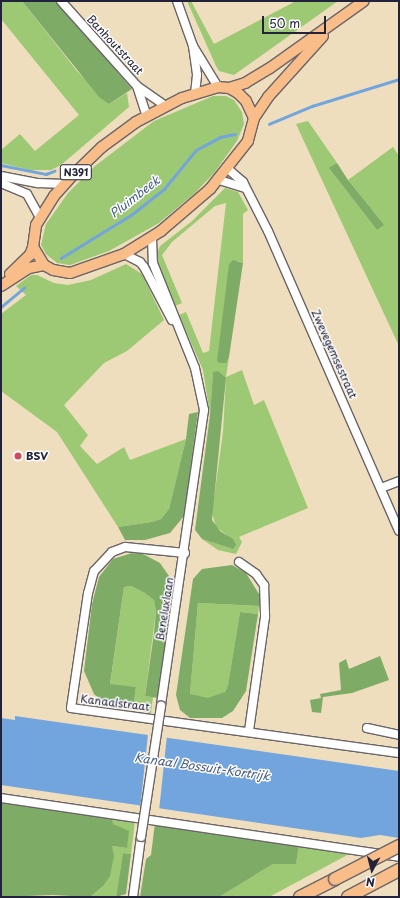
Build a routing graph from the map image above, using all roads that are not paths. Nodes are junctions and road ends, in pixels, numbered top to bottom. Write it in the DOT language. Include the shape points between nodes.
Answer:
graph roads {
  1 [pos="60,1"];
  2 [pos="177,1"];
  3 [pos="364,1"];
  4 [pos="336,23"];
  5 [pos="193,46"];
  6 [pos="137,86"];
  7 [pos="218,87"];
  8 [pos="229,88"];
  9 [pos="195,93"];
  10 [pos="166,106"];
  11 [pos="147,116"];
  12 [pos="254,118"];
  13 [pos="228,169"];
  14 [pos="1,176"];
  15 [pos="219,180"];
  16 [pos="1,183"];
  17 [pos="65,184"];
  18 [pos="245,188"];
  19 [pos="40,217"];
  20 [pos="152,238"];
  21 [pos="33,247"];
  22 [pos="124,254"];
  23 [pos="44,264"];
  24 [pos="1,283"];
  25 [pos="1,286"];
  26 [pos="178,329"];
  27 [pos="399,481"];
  28 [pos="381,488"];
  29 [pos="399,531"];
  30 [pos="185,553"];
  31 [pos="240,562"];
  32 [pos="367,728"];
  33 [pos="249,731"];
  34 [pos="399,735"];
  35 [pos="399,753"];
  36 [pos="1,798"];
  37 [pos="399,846"];
  38 [pos="399,857"];
  39 [pos="399,870"];
  40 [pos="133,897"];
  41 [pos="300,897"];
  42 [pos="348,897"];
  1 -- 6 [label="street, Banhoutstraat"];
  2 -- 5 [label="street"];
  3 -- 4 [label="main road, N391"];
  4 -- 8 [label="main road, N391" via="254,78"];
  4 -- 12 [label="main road, N391" via="268,97"];
  5 -- 7 [label="street"];
  5 -- 9 [label="street" via="197,75"];
  6 -- 10 [label="street, Banhoutstraat"];
  6 -- 11 [label="street, Banhoutstraat"];
  7 -- 8 [label="main road, N391"];
  7 -- 9 [label="main road, N391"];
  8 -- 12 [label="main road" via="246,101"];
  9 -- 10 [label="main road, N391"];
  10 -- 11 [label="main road, N391"];
  11 -- 17 [label="main road, N391" via="102,147"];
  12 -- 13 [label="main road, N391" via="248,141"];
  13 -- 15 [label="main road, N391"];
  13 -- 18 [label="street, Zwevegemsestraat" via="237,175"];
  14 -- 17 [label="street" via="38,183"];
  15 -- 18 [label="street"];
  15 -- 20 [label="main road, N391" via="198,202"];
  16 -- 19 [label="street" via="27,194"];
  17 -- 19 [label="main road, N391"];
  18 -- 28 [label="street, Zwevegemsestraat" via="268,231"];
  19 -- 21 [label="main road, N391" via="34,232"];
  20 -- 22 [label="main road, N391"];
  20 -- 26 [label="street, Beneluxlaan" via="153,263"];
  21 -- 23 [label="main road"];
  21 -- 24 [label="main road, N391" via="24,262"];
  22 -- 23 [label="main road, N391" via="70,273 53,270"];
  22 -- 26 [label="street, Beneluxlaan" via="140,262 144,267"];
  23 -- 25 [label="main road" via="29,268"];
  26 -- 30 [label="street, Beneluxlaan" via="198,375 204,410"];
  27 -- 28 [label="street"];
  28 -- 29 [label="street, Zwevegemsestraat"];
  30 -- 33 [label="street, Kanaalstraat" via="125,547 112,552 94,571 88,593 71,708"];
  30 -- 40 [label="street, Beneluxlaan, bridge"];
  31 -- 33 [label="street" via="256,574 264,585 265,617"];
  32 -- 34 [label="street"];
  33 -- 35 [label="street, Kanaalstraat"];
  36 -- 38 [label="street"];
  37 -- 41 [label="highway, bridge"];
  39 -- 42 [label="highway"];
}
